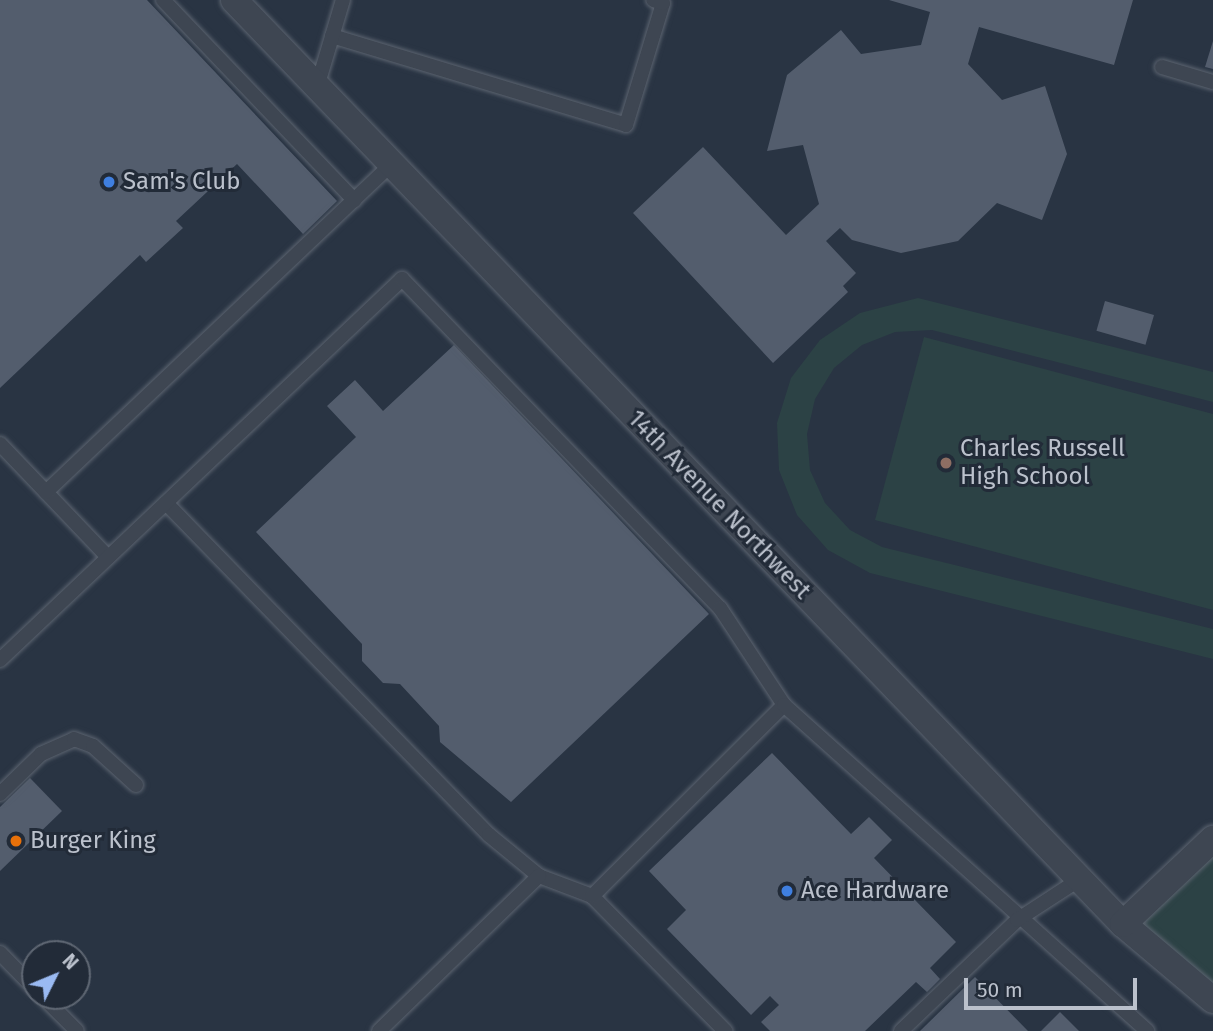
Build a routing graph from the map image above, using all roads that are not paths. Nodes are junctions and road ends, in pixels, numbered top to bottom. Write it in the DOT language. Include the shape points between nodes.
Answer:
graph roads {
  1 [pos="163,0"];
  2 [pos="234,0"];
  3 [pos="343,0"];
  4 [pos="653,0"];
  5 [pos="332,36"];
  6 [pos="1162,67"];
  7 [pos="1213,82"];
  8 [pos="317,87"];
  9 [pos="391,165"];
  10 [pos="354,200"];
  11 [pos="0,444"];
  12 [pos="46,492"];
  13 [pos="166,503"];
  14 [pos="108,557"];
  15 [pos="0,660"];
  16 [pos="785,705"];
  17 [pos="136,785"];
  18 [pos="0,794"];
  19 [pos="1213,839"];
  20 [pos="539,876"];
  21 [pos="1080,879"];
  22 [pos="592,897"];
  23 [pos="1017,920"];
  24 [pos="1123,923"];
  25 [pos="0,953"];
  26 [pos="21,975"];
  27 [pos="1213,1000"];
  28 [pos="56,1010"];
  29 [pos="77,1031"];
  30 [pos="379,1031"];
  31 [pos="725,1031"];
  32 [pos="901,1031"];
  33 [pos="1147,1031"];
  1 -- 10 [label="lane"];
  2 -- 8 [label="street, 14th Avenue Northwest"];
  3 -- 5 [label="lane"];
  4 -- 5 [label="lane" via="663,3 626,125"];
  5 -- 8 [label="lane"];
  6 -- 7 [label="lane"];
  8 -- 9 [label="street, 14th Avenue Northwest"];
  9 -- 10 [label="lane"];
  9 -- 21 [label="street, 14th Avenue Northwest"];
  10 -- 12 [label="lane"];
  11 -- 12 [label="lane"];
  12 -- 14 [label="lane"];
  13 -- 14 [label="lane"];
  13 -- 16 [label="lane" via="402,279 720,608"];
  13 -- 20 [label="lane" via="489,835"];
  14 -- 15 [label="lane"];
  16 -- 22 [label="lane"];
  16 -- 23 [label="lane"];
  17 -- 18 [label="lane" via="93,746 74,739 41,754"];
  19 -- 24 [label="street"];
  20 -- 22 [label="lane"];
  20 -- 30 [label="lane"];
  21 -- 23 [label="lane"];
  21 -- 24 [label="street, 14th Avenue Northwest"];
  22 -- 31 [label="lane"];
  23 -- 32 [label="lane"];
  23 -- 33 [label="lane"];
  24 -- 27 [label="street, 14th Avenue Northwest"];
  25 -- 26 [label="lane"];
  28 -- 29 [label="lane"];
}
